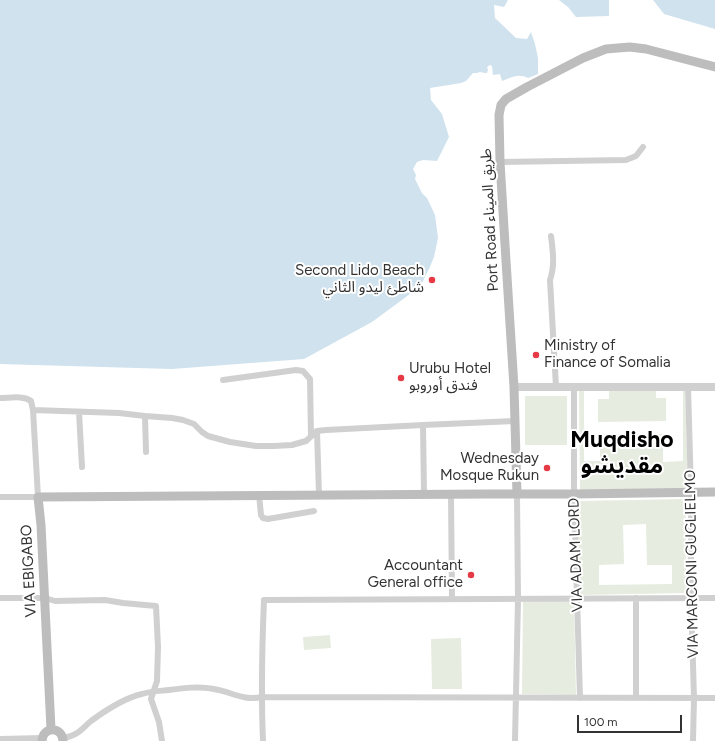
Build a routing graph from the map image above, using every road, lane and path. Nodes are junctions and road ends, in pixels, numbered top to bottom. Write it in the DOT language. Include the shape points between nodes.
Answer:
graph roads {
  1 [pos="715,67"];
  2 [pos="643,147"];
  3 [pos="500,162"];
  4 [pos="551,236"];
  5 [pos="223,380"];
  6 [pos="514,387"];
  7 [pos="556,387"];
  8 [pos="574,387"];
  9 [pos="688,387"];
  10 [pos="715,387"];
  11 [pos="0,398"];
  12 [pos="33,410"];
  13 [pos="79,412"];
  14 [pos="145,416"];
  15 [pos="515,421"];
  16 [pos="423,425"];
  17 [pos="317,432"];
  18 [pos="311,436"];
  19 [pos="146,452"];
  20 [pos="82,467"];
  21 [pos="691,492"];
  22 [pos="715,492"];
  23 [pos="424,494"];
  24 [pos="451,494"];
  25 [pos="517,494"];
  26 [pos="574,494"];
  27 [pos="259,495"];
  28 [pos="319,495"];
  29 [pos="0,497"];
  30 [pos="38,497"];
  31 [pos="314,511"];
  32 [pos="0,598"];
  33 [pos="45,598"];
  34 [pos="577,598"];
  35 [pos="636,598"];
  36 [pos="691,598"];
  37 [pos="715,598"];
  38 [pos="452,599"];
  39 [pos="518,599"];
  40 [pos="153,692"];
  41 [pos="262,698"];
  42 [pos="515,698"];
  43 [pos="580,698"];
  44 [pos="636,698"];
  45 [pos="694,698"];
  46 [pos="715,698"];
  47 [pos="51,729"];
  48 [pos="0,740"];
  49 [pos="42,740"];
  50 [pos="63,740"];
  51 [pos="162,741"];
  52 [pos="263,741"];
  53 [pos="515,741"];
  54 [pos="693,741"];
  1 -- 3 [label="main road, Port Road طريق الميناء" via="630,47 606,50 582,58 506,99 501,105"];
  2 -- 3 [label="street" via="636,156 626,160"];
  3 -- 6 [label="main road, Port Road طريق الميناء"];
  4 -- 7 [label="street" via="553,254 550,280"];
  5 -- 18 [label="street" via="303,371 310,379"];
  6 -- 7 [label="street"];
  6 -- 15 [label="main road, Port Road طريق الميناء"];
  7 -- 8 [label="street"];
  8 -- 9 [label="street"];
  8 -- 26 [label="street, VIA ADAM LORD"];
  9 -- 10 [label="street"];
  9 -- 21 [label="street, VIA MARCONI GUGLIELMO"];
  11 -- 12 [label="street" via="28,398"];
  12 -- 13 [label="street"];
  12 -- 30 [label="street, VIA EBIGABO"];
  13 -- 14 [label="street"];
  13 -- 20 [label="street"];
  14 -- 18 [label="street" via="183,420 194,424 208,436 243,444 292,446 306,441"];
  14 -- 19 [label="street"];
  15 -- 16 [label="street"];
  15 -- 25 [label="main road, Port Road طريق الميناء"];
  16 -- 17 [label="street"];
  16 -- 23 [label="street"];
  17 -- 18 [label="street"];
  17 -- 28 [label="street"];
  21 -- 22 [label="main road"];
  21 -- 26 [label="main road"];
  21 -- 36 [label="street, VIA MARCONI GUGLIELMO"];
  23 -- 24 [label="main road"];
  23 -- 28 [label="main road"];
  24 -- 25 [label="main road"];
  24 -- 38 [label="street"];
  25 -- 26 [label="main road"];
  25 -- 39 [label="street"];
  26 -- 34 [label="street, VIA ADAM LORD"];
  27 -- 28 [label="main road"];
  27 -- 30 [label="main road"];
  27 -- 31 [label="street" via="261,515 264,518"];
  29 -- 30 [label="street"];
  30 -- 33 [label="main road, VIA EBIGABO"];
  32 -- 33 [label="street"];
  33 -- 40 [label="street" via="55,601 105,600 156,606 157,681"];
  33 -- 47 [label="main road, VIA EBIGABO"];
  34 -- 35 [label="street"];
  34 -- 39 [label="street"];
  34 -- 43 [label="street, VIA ADAM LORD"];
  35 -- 36 [label="street"];
  35 -- 44 [label="street"];
  36 -- 37 [label="street"];
  36 -- 45 [label="street, VIA MARCONI GUGLIELMO"];
  38 -- 39 [label="street"];
  38 -- 41 [label="street" via="264,600"];
  39 -- 42 [label="street"];
  40 -- 41 [label="street" via="207,687 243,698"];
  40 -- 50 [label="street" via="129,698"];
  40 -- 51 [label="street" via="151,699"];
  41 -- 42 [label="street"];
  41 -- 52 [label="street"];
  42 -- 43 [label="street"];
  42 -- 53 [label="street"];
  43 -- 44 [label="street"];
  44 -- 45 [label="street"];
  45 -- 46 [label="street"];
  45 -- 54 [label="street, VIA MARCONI GUGLIELMO"];
  47 -- 49 [label="main road" via="45,733"];
  47 -- 50 [label="main road" via="57,730"];
  48 -- 49 [label="street"];
}
